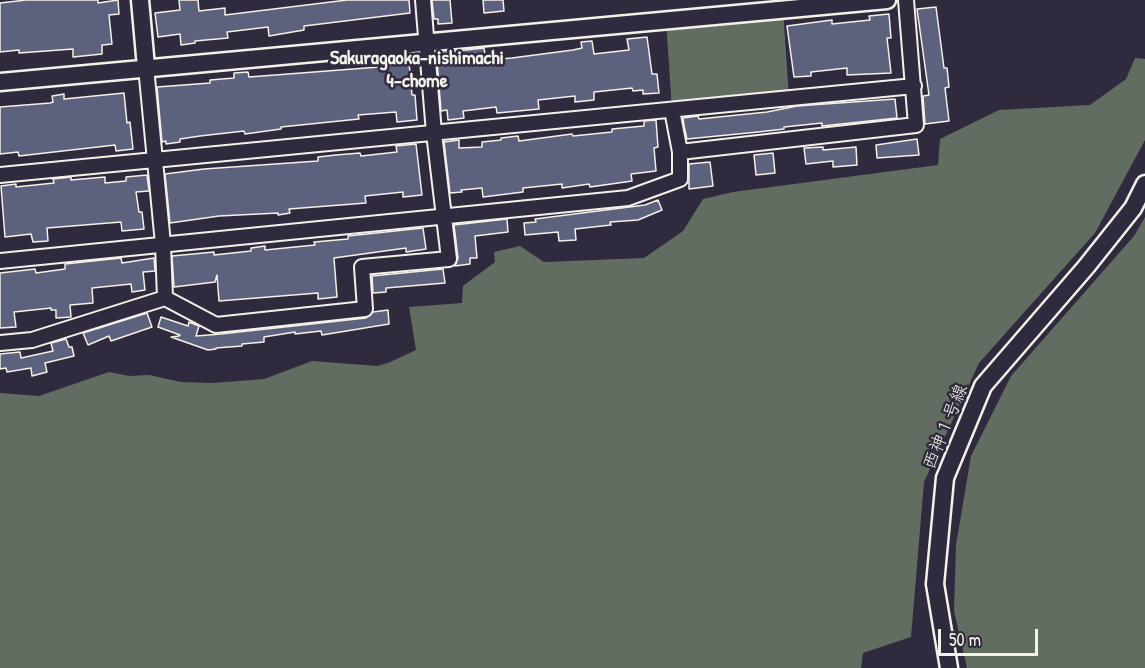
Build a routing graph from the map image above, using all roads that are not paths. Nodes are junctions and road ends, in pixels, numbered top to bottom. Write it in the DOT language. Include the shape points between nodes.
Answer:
graph roads {
  1 [pos="140,0"];
  2 [pos="423,0"];
  3 [pos="887,0"];
  4 [pos="906,0"];
  5 [pos="427,42"];
  6 [pos="146,67"];
  7 [pos="0,82"];
  8 [pos="914,86"];
  9 [pos="672,110"];
  10 [pos="434,133"];
  11 [pos="680,152"];
  12 [pos="155,160"];
  13 [pos="0,175"];
  14 [pos="1145,184"];
  15 [pos="444,215"];
  16 [pos="163,244"];
  17 [pos="0,261"];
  18 [pos="165,298"];
  19 [pos="0,344"];
  20 [pos="949,668"];
  1 -- 6 [label="street"];
  2 -- 5 [label="street"];
  3 -- 5 [label="street"];
  4 -- 8 [label="street"];
  5 -- 6 [label="street"];
  5 -- 10 [label="street"];
  6 -- 7 [label="street"];
  6 -- 12 [label="street"];
  8 -- 9 [label="street"];
  8 -- 11 [label="street" via="916,125"];
  9 -- 10 [label="street"];
  9 -- 11 [label="street"];
  10 -- 12 [label="street"];
  10 -- 15 [label="street"];
  11 -- 15 [label="street" via="680,179 628,198"];
  12 -- 13 [label="street"];
  12 -- 16 [label="street"];
  14 -- 20 [label="street, 西神１号線" via="1132,208 1086,267 984,386 945,478 935,584"];
  15 -- 16 [label="street"];
  15 -- 18 [label="street" via="449,259 362,267 365,309 216,326"];
  16 -- 17 [label="street"];
  16 -- 18 [label="street"];
  18 -- 19 [label="street" via="32,340"];
}
